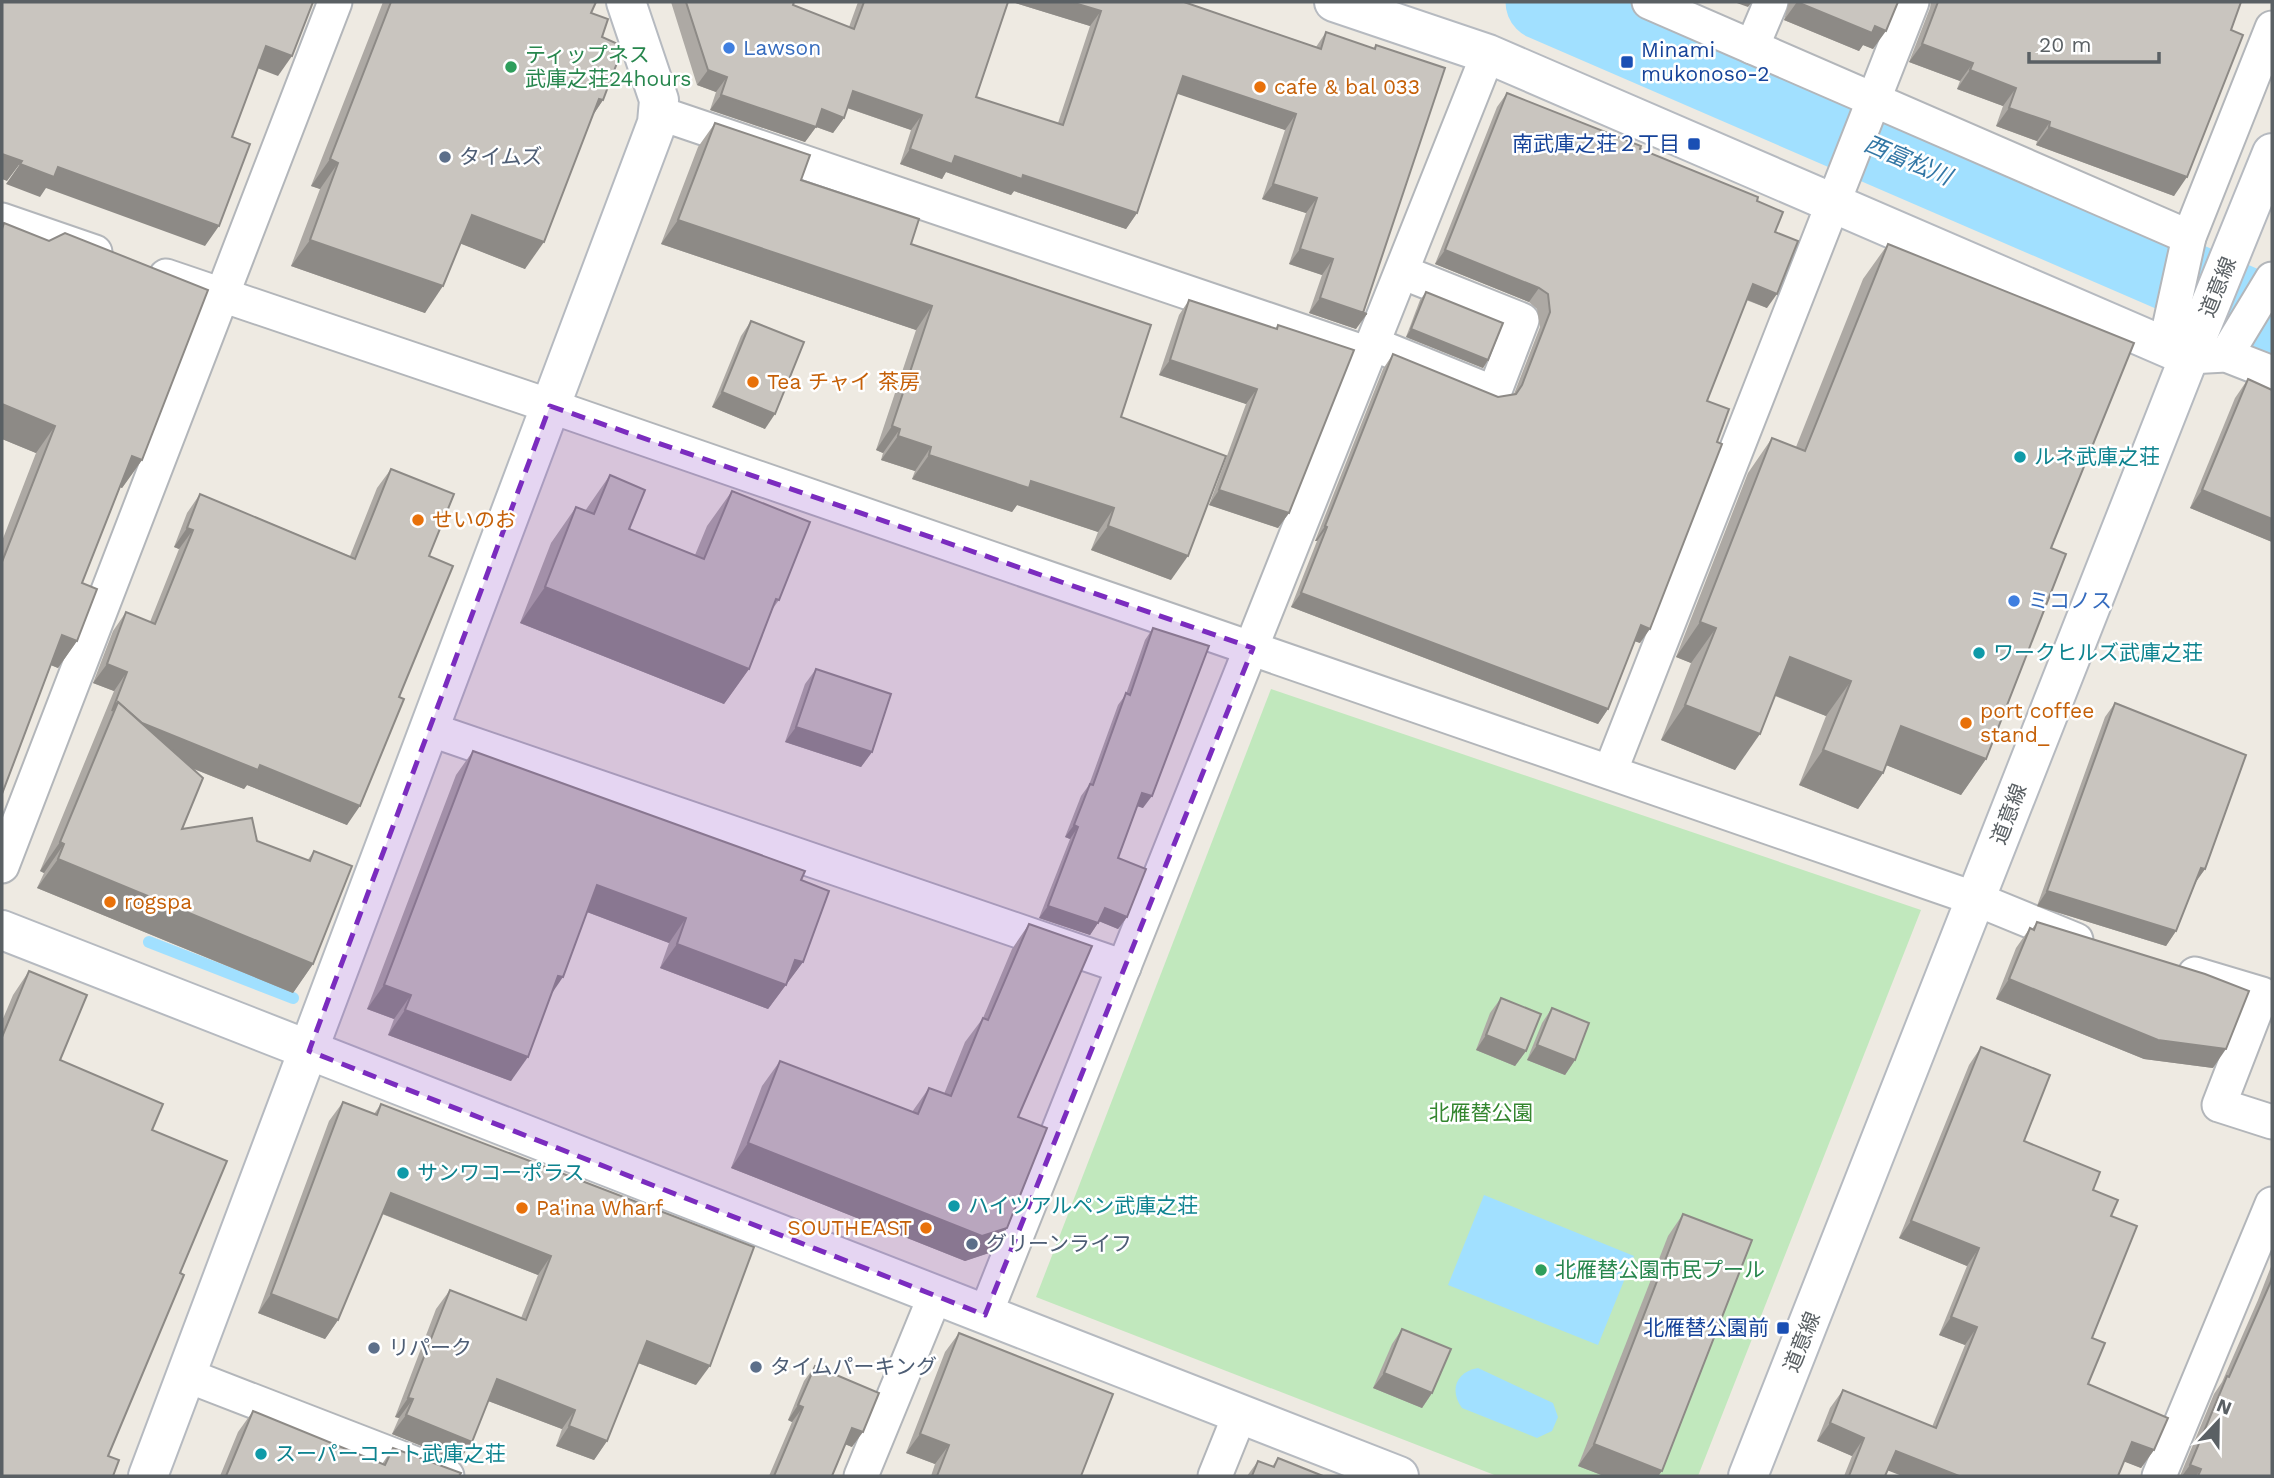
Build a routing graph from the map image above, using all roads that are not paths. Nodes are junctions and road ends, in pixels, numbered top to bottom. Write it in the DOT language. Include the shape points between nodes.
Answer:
graph roads {
  1 [pos="335,2"];
  2 [pos="626,2"];
  3 [pos="1334,2"];
  4 [pos="1648,2"];
  5 [pos="1770,2"];
  6 [pos="1912,2"];
  7 [pos="2272,28"];
  8 [pos="1752,47"];
  9 [pos="1489,54"];
  10 [pos="1868,109"];
  11 [pos="660,113"];
  12 [pos="2272,153"];
  13 [pos="1839,188"];
  14 [pos="2,220"];
  15 [pos="2187,245"];
  16 [pos="1402,272"];
  17 [pos="2270,282"];
  18 [pos="223,296"];
  19 [pos="2205,337"];
  20 [pos="1371,349"];
  21 [pos="2272,373"];
  22 [pos="550,406"];
  23 [pos="1253,648"];
  24 [pos="429,729"];
  25 [pos="1610,772"];
  26 [pos="2,866"];
  27 [pos="1976,899"];
  28 [pos="2,930"];
  29 [pos="2106,948"];
  30 [pos="1124,967"];
  31 [pos="2171,968"];
  32 [pos="309,1051"];
  33 [pos="2272,1122"];
  34 [pos="2272,1204"];
  35 [pos="935,1296"];
  36 [pos="985,1315"];
  37 [pos="187,1375"];
  38 [pos="1240,1414"];
  39 [pos="148,1476"];
  40 [pos="447,1476"];
  41 [pos="861,1476"];
  42 [pos="1215,1476"];
  43 [pos="1399,1476"];
  44 [pos="1748,1476"];
  45 [pos="2159,1476"];
  1 -- 18 [label="street"];
  2 -- 11 [label="street"];
  3 -- 9 [label="street"];
  4 -- 8 [label="street"];
  5 -- 8 [label="street"];
  6 -- 10 [label="street"];
  7 -- 15 [label="street"];
  8 -- 10 [label="street"];
  9 -- 13 [label="street"];
  9 -- 16 [label="street"];
  10 -- 13 [label="street"];
  10 -- 15 [label="street"];
  11 -- 20 [label="street"];
  11 -- 22 [label="street"];
  12 -- 19 [label="street, 道意線" via="2226,269"];
  13 -- 19 [label="street"];
  13 -- 25 [label="street"];
  14 -- 18 [label="street"];
  15 -- 19 [label="street"];
  16 -- 20 [label="street"];
  16 -- 20 [label="street" via="1522,320 1494,393"];
  17 -- 19 [label="street"];
  18 -- 22 [label="street"];
  18 -- 26 [label="street"];
  19 -- 21 [label="street"];
  19 -- 27 [label="street, 道意線"];
  20 -- 23 [label="street"];
  22 -- 23 [label="street"];
  22 -- 24 [label="street"];
  23 -- 25 [label="street"];
  23 -- 30 [label="street"];
  24 -- 30 [label="street"];
  24 -- 32 [label="street"];
  25 -- 27 [label="street"];
  27 -- 29 [label="street" via="2054,933"];
  27 -- 44 [label="street, 道意線"];
  28 -- 32 [label="street"];
  30 -- 36 [label="street"];
  31 -- 33 [label="street" via="2262,994 2219,1105"];
  32 -- 35 [label="street"];
  32 -- 37 [label="street"];
  34 -- 45 [label="street"];
  35 -- 36 [label="street"];
  35 -- 41 [label="street"];
  36 -- 38 [label="street"];
  37 -- 39 [label="street"];
  37 -- 40 [label="street"];
  38 -- 42 [label="street"];
  38 -- 43 [label="street"];
}
